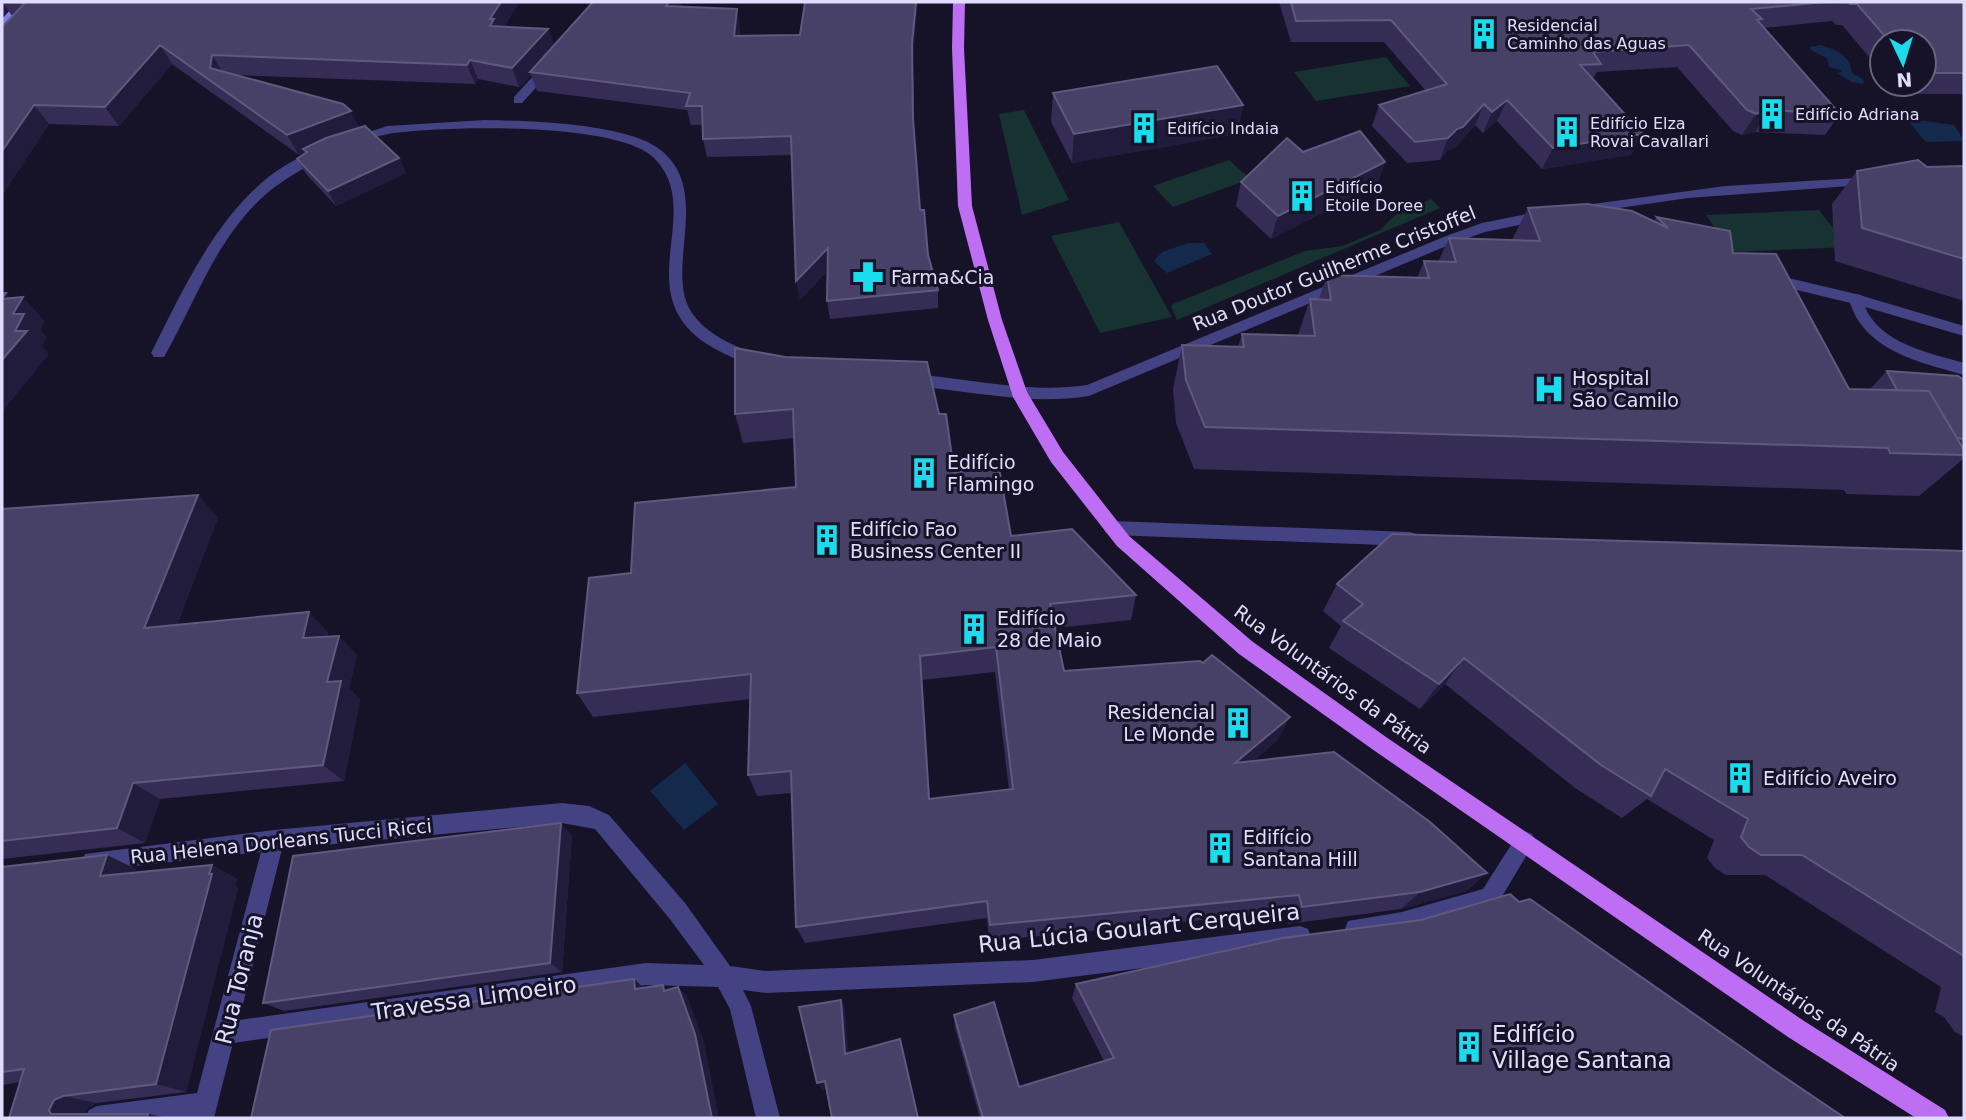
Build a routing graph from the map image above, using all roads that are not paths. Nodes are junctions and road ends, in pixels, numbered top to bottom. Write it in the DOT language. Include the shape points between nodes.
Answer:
graph roads {
  1 [pos="17,2"];
  2 [pos="23,2"];
  3 [pos="959,2"];
  4 [pos="2,13"];
  5 [pos="2,26"];
  6 [pos="562,51"];
  7 [pos="518,100"];
  8 [pos="1895,181"];
  9 [pos="1631,199"];
  10 [pos="1631,215"];
  11 [pos="1482,228"];
  12 [pos="1534,235"];
  13 [pos="1757,276"];
  14 [pos="1856,299"];
  15 [pos="1964,331"];
  16 [pos="159,354"];
  17 [pos="771,364"];
  18 [pos="1964,369"];
  19 [pos="898,379"];
  20 [pos="1019,393"];
  21 [pos="1112,528"];
  22 [pos="1434,540"];
  23 [pos="274,840"];
  24 [pos="1525,841"];
  25 [pos="70,864"];
  26 [pos="723,976"];
  27 [pos="226,1033"];
  28 [pos="204,1111"];
  29 [pos="97,1118"];
  30 [pos="768,1118"];
  31 [pos="1937,1118"];
  1 -- 4 [label="main road"];
  2 -- 5 [label="main road"];
  3 -- 20 [label="main road, Rua Voluntários da Pátria" via="965,206"];
  6 -- 7 [label="street"];
  8 -- 9 [label="street, Rua Doutor Guilherme Cristoffel" via="1769,185"];
  9 -- 10 [label="street"];
  9 -- 11 [label="street, Rua Doutor Guilherme Cristoffel"];
  11 -- 12 [label="street"];
  11 -- 20 [label="street, Rua Doutor Guilherme Cristoffel" via="1089,390 1049,396"];
  13 -- 14 [label="street"];
  14 -- 15 [label="street"];
  14 -- 18 [label="street" via="1863,320 1888,341"];
  16 -- 17 [label="street" via="206,258 236,214 271,181 336,146 384,130 492,124 589,131 628,140 656,153 673,173 679,197 679,300 690,320 714,342"];
  19 -- 20 [label="street, Rua Doutor Guilherme Cristoffel" via="948,381"];
  20 -- 21 [label="main road, Rua Voluntários da Pátria" via="1057,457"];
  21 -- 22 [label="street"];
  21 -- 24 [label="main road, Rua Voluntários da Pátria" via="1246,648"];
  23 -- 25 [label="street, Rua Helena Dorleans Tucci Ricci"];
  23 -- 26 [label="street, Rua Helena Dorleans Tucci Ricci" via="562,813 589,816 602,822 691,929"];
  23 -- 27 [label="street, Rua Toranja"];
  24 -- 26 [label="street, Rua Lúcia Goulart Cerqueira" via="1490,898 1402,923 1033,971 766,982"];
  24 -- 31 [label="main road, Rua Voluntários da Pátria" via="1796,1028"];
  26 -- 27 [label="street, Travessa Limoeiro" via="646,974"];
  26 -- 30 [label="street, Rua Helena Dorleans Tucci Ricci" via="740,1006"];
  27 -- 28 [label="street, Rua Toranja"];
  28 -- 29 [label="street"];
}
